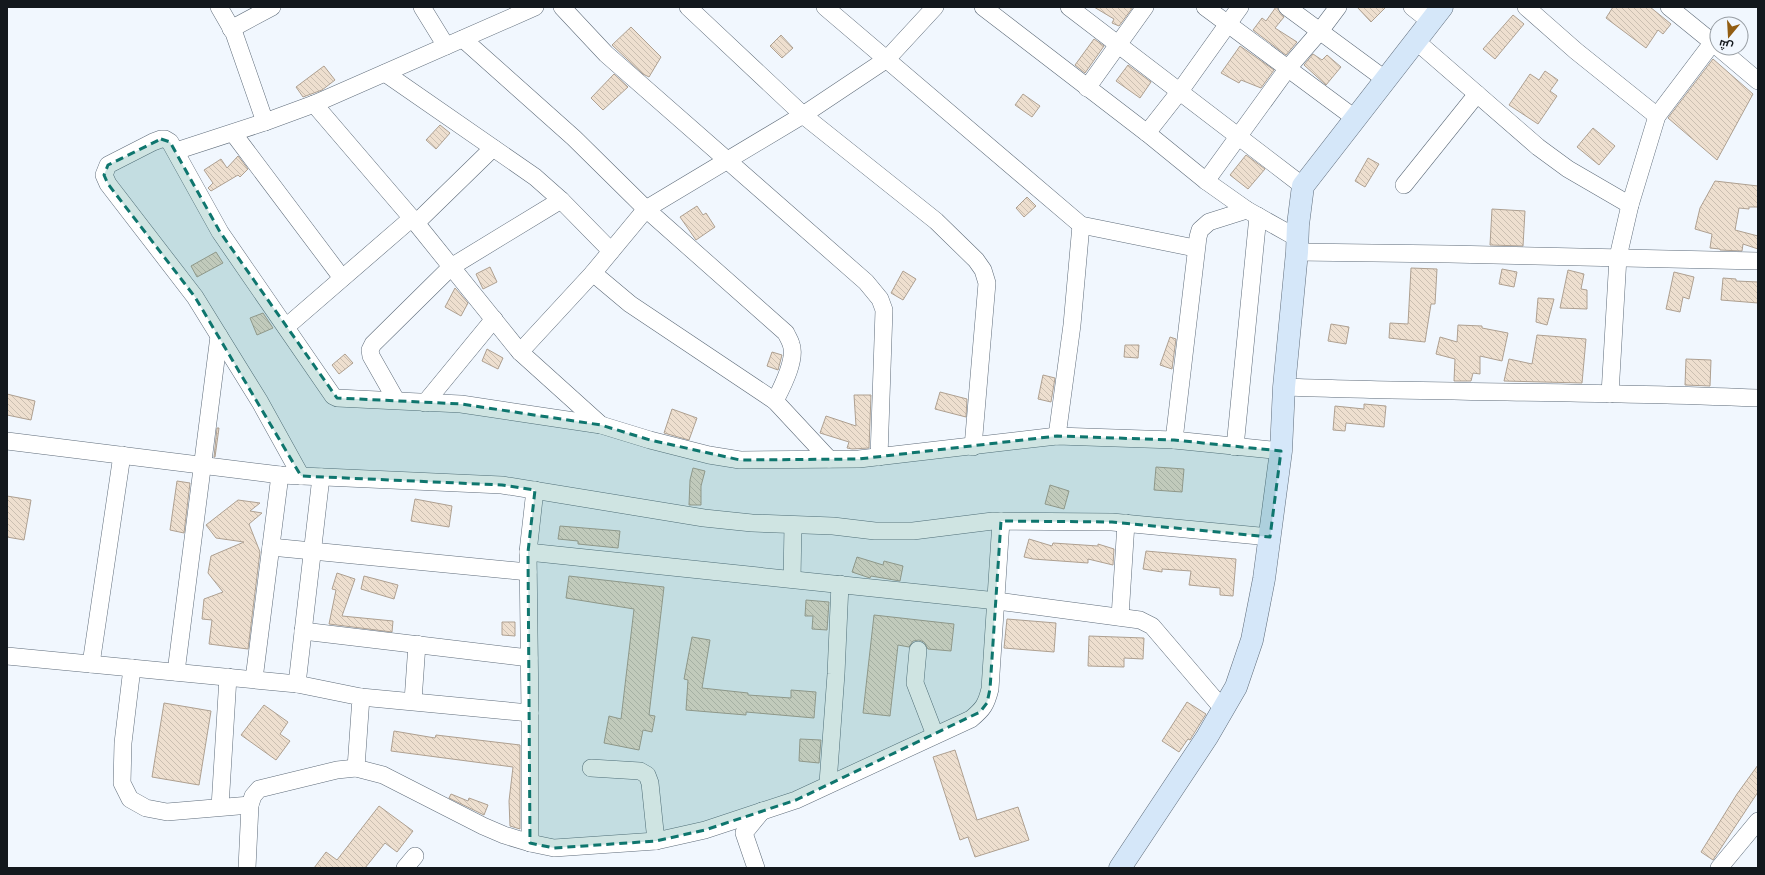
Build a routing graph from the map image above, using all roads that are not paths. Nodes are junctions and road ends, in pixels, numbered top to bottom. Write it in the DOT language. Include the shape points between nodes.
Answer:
graph roads {
  1 [pos="219,7"];
  2 [pos="272,7"];
  3 [pos="422,7"];
  4 [pos="535,7"];
  5 [pos="562,7"];
  6 [pos="688,7"];
  7 [pos="825,7"];
  8 [pos="935,7"];
  9 [pos="983,7"];
  10 [pos="1069,7"];
  11 [pos="1145,7"];
  12 [pos="1205,7"];
  13 [pos="1240,7"];
  14 [pos="1287,7"];
  15 [pos="1338,7"];
  16 [pos="1412,7"];
  17 [pos="1526,7"];
  18 [pos="1669,7"];
  19 [pos="503,13"];
  20 [pos="1437,15"];
  21 [pos="1227,23"];
  22 [pos="231,29"];
  23 [pos="1320,31"];
  24 [pos="463,38"];
  25 [pos="1709,39"];
  26 [pos="1416,42"];
  27 [pos="1119,45"];
  28 [pos="446,46"];
  29 [pos="1709,53"];
  30 [pos="1729,56"];
  31 [pos="887,59"];
  32 [pos="1288,68"];
  33 [pos="385,73"];
  34 [pos="1386,80"];
  35 [pos="1758,81"];
  36 [pos="1087,88"];
  37 [pos="1180,91"];
  38 [pos="1477,94"];
  39 [pos="314,104"];
  40 [pos="803,115"];
  41 [pos="1657,116"];
  42 [pos="1356,119"];
  43 [pos="265,122"];
  44 [pos="233,133"];
  45 [pos="1147,133"];
  46 [pos="1238,136"];
  47 [pos="493,148"];
  48 [pos="176,151"];
  49 [pos="727,161"];
  50 [pos="1206,181"];
  51 [pos="1404,184"];
  52 [pos="1303,186"];
  53 [pos="561,200"];
  54 [pos="1630,205"];
  55 [pos="646,209"];
  56 [pos="1252,213"];
  57 [pos="414,221"];
  58 [pos="1081,225"];
  59 [pos="1297,245"];
  60 [pos="1195,248"];
  61 [pos="611,251"];
  62 [pos="1618,257"];
  63 [pos="1758,261"];
  64 [pos="452,267"];
  65 [pos="592,273"];
  66 [pos="342,278"];
  67 [pos="494,320"];
  68 [pos="286,327"];
  69 [pos="220,336"];
  70 [pos="520,352"];
  71 [pos="1284,387"];
  72 [pos="1610,394"];
  73 [pos="1758,398"];
  74 [pos="396,400"];
  75 [pos="775,401"];
  76 [pos="425,402"];
  77 [pos="601,425"];
  78 [pos="1057,436"];
  79 [pos="1174,440"];
  80 [pos="7,441"];
  81 [pos="973,447"];
  82 [pos="1235,447"];
  83 [pos="1281,451"];
  84 [pos="122,455"];
  85 [pos="879,457"];
  86 [pos="829,459"];
  87 [pos="203,466"];
  88 [pos="280,475"];
  89 [pos="301,476"];
  90 [pos="321,478"];
  91 [pos="535,490"];
  92 [pos="1001,521"];
  93 [pos="1126,523"];
  94 [pos="793,524"];
  95 [pos="1270,537"];
  96 [pos="271,547"];
  97 [pos="312,552"];
  98 [pos="528,552"];
  99 [pos="528,572"];
  100 [pos="792,579"];
  101 [pos="840,584"];
  102 [pos="997,601"];
  103 [pos="1120,617"];
  104 [pos="303,631"];
  105 [pos="417,644"];
  106 [pos="918,650"];
  107 [pos="7,656"];
  108 [pos="529,658"];
  109 [pos="91,664"];
  110 [pos="132,668"];
  111 [pos="176,672"];
  112 [pos="228,677"];
  113 [pos="254,680"];
  114 [pos="297,684"];
  115 [pos="361,696"];
  116 [pos="413,702"];
  117 [pos="1223,709"];
  118 [pos="530,712"];
  119 [pos="935,735"];
  120 [pos="356,768"];
  121 [pos="591,768"];
  122 [pos="828,783"];
  123 [pos="250,805"];
  124 [pos="220,807"];
  125 [pos="763,810"];
  126 [pos="1758,821"];
  127 [pos="656,841"];
  128 [pos="530,843"];
  129 [pos="247,868"];
  130 [pos="756,868"];
  131 [pos="1120,868"];
  132 [pos="1719,868"];
  1 -- 22 [label="street"];
  2 -- 22 [label="street"];
  3 -- 28 [label="street"];
  4 -- 19 [label="street"];
  5 -- 49 [label="street" via="606,54"];
  6 -- 40 [label="street"];
  7 -- 31 [label="street"];
  8 -- 31 [label="street"];
  9 -- 36 [label="street"];
  10 -- 27 [label="street"];
  11 -- 27 [label="street"];
  12 -- 21 [label="street"];
  13 -- 21 [label="street"];
  14 -- 23 [label="street"];
  15 -- 23 [label="street"];
  16 -- 20 [label="street"];
  17 -- 41 [label="street"];
  18 -- 25 [label="street"];
  19 -- 24 [label="street"];
  20 -- 26 [label="main road"];
  21 -- 32 [label="street"];
  21 -- 37 [label="street"];
  22 -- 43 [label="street"];
  23 -- 32 [label="street"];
  23 -- 34 [label="street"];
  24 -- 28 [label="street"];
  24 -- 55 [label="street" via="574,138"];
  26 -- 34 [label="main road"];
  26 -- 38 [label="street"];
  27 -- 36 [label="street"];
  27 -- 37 [label="street"];
  28 -- 33 [label="street"];
  29 -- 41 [label="street"];
  30 -- 35 [label="street"];
  31 -- 40 [label="street"];
  31 -- 58 [label="street"];
  32 -- 42 [label="street"];
  32 -- 46 [label="street"];
  33 -- 39 [label="street"];
  33 -- 47 [label="street"];
  34 -- 42 [label="main road"];
  36 -- 45 [label="street"];
  37 -- 45 [label="street"];
  37 -- 46 [label="street"];
  38 -- 51 [label="street"];
  38 -- 54 [label="street" via="1538,147 1568,169"];
  39 -- 43 [label="street"];
  39 -- 57 [label="street"];
  40 -- 49 [label="street"];
  40 -- 81 [label="street" via="936,221 976,260 982,270 987,283 987,302"];
  41 -- 54 [label="street"];
  42 -- 52 [label="main road"];
  43 -- 44 [label="street"];
  44 -- 48 [label="street"];
  44 -- 66 [label="street"];
  45 -- 50 [label="street"];
  46 -- 50 [label="street"];
  46 -- 52 [label="street"];
  47 -- 53 [label="street" via="535,177"];
  47 -- 57 [label="street"];
  48 -- 68 [label="street" via="220,232"];
  48 -- 69 [label="street" via="170,142 161,139 108,165 104,175 108,184 195,297"];
  49 -- 55 [label="street"];
  49 -- 85 [label="street" via="866,282 880,299 884,310"];
  50 -- 56 [label="street"];
  52 -- 59 [label="main road"];
  53 -- 61 [label="street"];
  53 -- 64 [label="street"];
  54 -- 62 [label="street"];
  55 -- 61 [label="street"];
  55 -- 75 [label="street" via="786,333 792,345 792,360"];
  56 -- 59 [label="street"];
  56 -- 60 [label="street" via="1204,225"];
  56 -- 82 [label="street"];
  57 -- 64 [label="street"];
  57 -- 66 [label="street"];
  58 -- 60 [label="street"];
  58 -- 78 [label="street" via="1072,325"];
  59 -- 62 [label="street"];
  59 -- 71 [label="main road"];
  60 -- 79 [label="street"];
  61 -- 65 [label="street"];
  62 -- 63 [label="street"];
  62 -- 72 [label="street"];
  64 -- 67 [label="street"];
  64 -- 74 [label="street" via="379,336 370,350"];
  65 -- 70 [label="street"];
  65 -- 75 [label="street" via="630,304"];
  66 -- 68 [label="street"];
  67 -- 70 [label="street"];
  67 -- 76 [label="street"];
  68 -- 74 [label="street" via="334,396 342,399"];
  69 -- 87 [label="street"];
  69 -- 89 [label="street"];
  70 -- 77 [label="street"];
  71 -- 72 [label="street" via="1377,391"];
  71 -- 83 [label="main road"];
  72 -- 73 [label="street"];
  74 -- 76 [label="street"];
  75 -- 86 [label="street"];
  76 -- 77 [label="street" via="461,404"];
  77 -- 86 [label="street" via="709,455 740,460"];
  78 -- 79 [label="street"];
  78 -- 81 [label="street"];
  79 -- 82 [label="street"];
  80 -- 84 [label="street"];
  81 -- 85 [label="street"];
  82 -- 83 [label="street"];
  83 -- 95 [label="main road"];
  84 -- 87 [label="street"];
  84 -- 109 [label="street"];
  85 -- 86 [label="street"];
  87 -- 88 [label="street"];
  87 -- 111 [label="street"];
  88 -- 89 [label="street"];
  88 -- 96 [label="street"];
  89 -- 90 [label="street"];
  90 -- 91 [label="street" via="416,480 502,485"];
  90 -- 97 [label="street"];
  91 -- 94 [label="street" via="704,518"];
  91 -- 98 [label="street"];
  92 -- 93 [label="street"];
  92 -- 94 [label="street" via="913,531 875,531"];
  92 -- 102 [label="street"];
  93 -- 95 [label="street"];
  93 -- 103 [label="street"];
  94 -- 100 [label="street"];
  95 -- 117 [label="main road" via="1252,640 1236,687"];
  96 -- 97 [label="street"];
  96 -- 113 [label="street"];
  97 -- 99 [label="street"];
  97 -- 104 [label="street"];
  98 -- 99 [label="street"];
  98 -- 100 [label="street"];
  99 -- 108 [label="street"];
  100 -- 101 [label="street"];
  101 -- 102 [label="street"];
  101 -- 122 [label="street"];
  102 -- 103 [label="street"];
  102 -- 119 [label="street" via="987,703 971,719"];
  103 -- 117 [label="street" via="1140,620 1152,626"];
  104 -- 105 [label="street"];
  104 -- 114 [label="street"];
  105 -- 108 [label="street"];
  105 -- 116 [label="street"];
  106 -- 119 [label="street" via="915,683"];
  107 -- 109 [label="street"];
  108 -- 118 [label="street"];
  109 -- 110 [label="street"];
  110 -- 111 [label="street"];
  110 -- 124 [label="street" via="122,782 130,799 146,808 168,812"];
  111 -- 112 [label="street"];
  112 -- 113 [label="street"];
  112 -- 124 [label="street"];
  113 -- 114 [label="street"];
  114 -- 115 [label="street"];
  115 -- 116 [label="street"];
  115 -- 120 [label="street"];
  116 -- 118 [label="street"];
  117 -- 131 [label="main road"];
  118 -- 128 [label="street"];
  119 -- 122 [label="street"];
  120 -- 123 [label="street" via="337,770 259,789"];
  120 -- 128 [label="street" via="383,775 504,836"];
  121 -- 127 [label="street" via="640,772 647,775"];
  122 -- 125 [label="street" via="796,800"];
  123 -- 124 [label="street"];
  123 -- 129 [label="street"];
  125 -- 127 [label="street" via="705,830"];
  125 -- 130 [label="street" via="744,833"];
  126 -- 132 [label="street"];
  127 -- 128 [label="street" via="554,848"];
}
